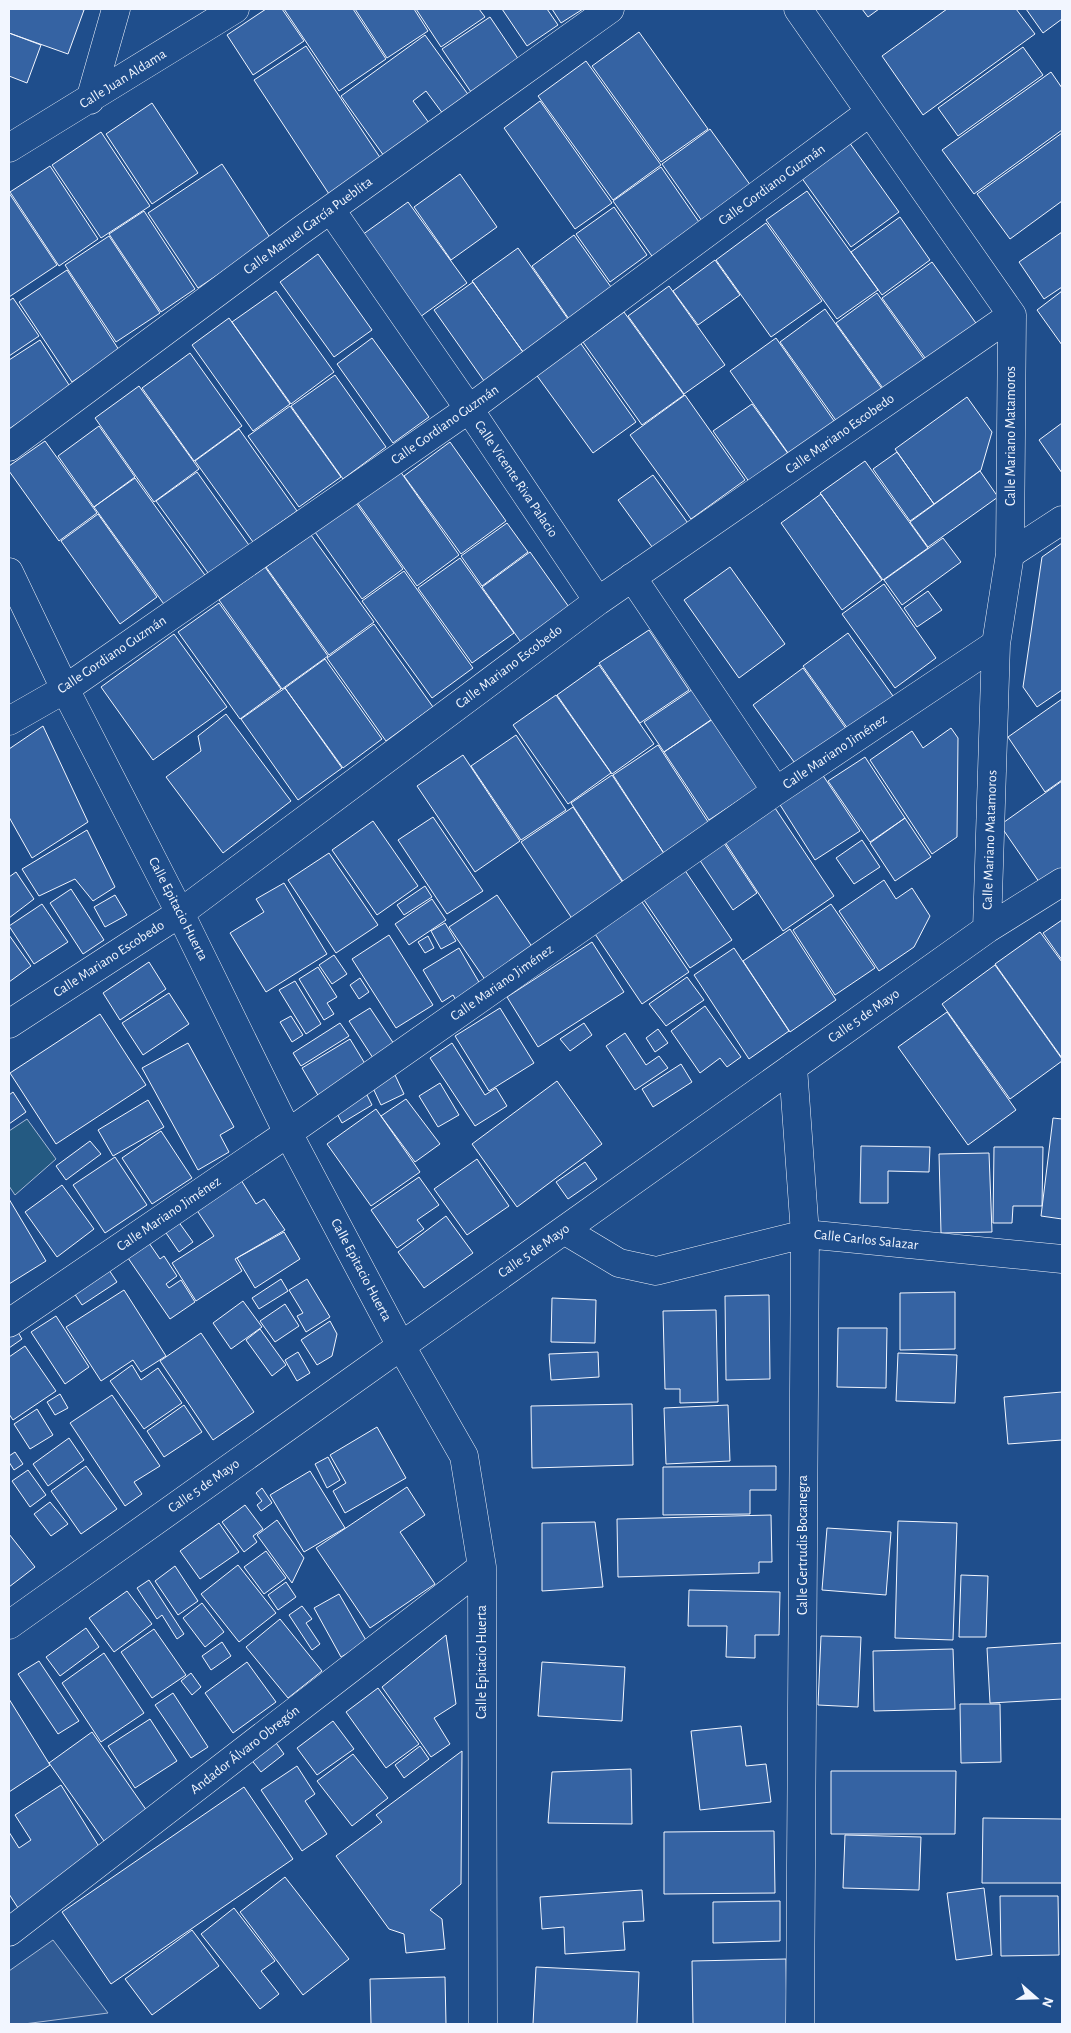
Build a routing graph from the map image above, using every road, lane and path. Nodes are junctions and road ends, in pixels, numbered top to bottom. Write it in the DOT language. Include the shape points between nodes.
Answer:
graph roads {
  1 [pos="116,9"];
  2 [pos="235,9"];
  3 [pos="610,9"];
  4 [pos="798,9"];
  5 [pos="90,100"];
  6 [pos="870,112"];
  7 [pos="9,148"];
  8 [pos="331,210"];
  9 [pos="1012,315"];
  10 [pos="469,409"];
  11 [pos="9,447"];
  12 [pos="1062,520"];
  13 [pos="1010,554"];
  14 [pos="9,572"];
  15 [pos="632,577"];
  16 [pos="598,600"];
  17 [pos="996,644"];
  18 [pos="65,689"];
  19 [pos="9,721"];
  20 [pos="776,792"];
  21 [pos="1062,882"];
  22 [pos="180,913"];
  23 [pos="988,929"];
  24 [pos="9,1024"];
  25 [pos="793,1067"];
  26 [pos="288,1133"];
  27 [pos="564,1230"];
  28 [pos="805,1234"];
  29 [pos="1062,1259"];
  30 [pos="9,1323"];
  31 [pos="401,1346"];
  32 [pos="482,1567"];
  33 [pos="9,1624"];
  34 [pos="9,1932"];
  35 [pos="482,2024"];
  36 [pos="800,2024"];
  1 -- 5 [label="street"];
  2 -- 5 [label="street, Calle Juan Aldama"];
  3 -- 8 [label="street, Calle Manuel García Pueblita"];
  4 -- 6 [label="street"];
  5 -- 7 [label="street, Calle Juan Aldama"];
  6 -- 9 [label="street"];
  6 -- 10 [label="street, Calle Gordiano Guzmán"];
  8 -- 10 [label="street, Calle Vicente Riva Palacio"];
  8 -- 11 [label="street, Calle Manuel García Pueblita"];
  9 -- 13 [label="street, Calle Mariano Matamoros"];
  9 -- 15 [label="street, Calle Mariano Escobedo"];
  10 -- 16 [label="street, Calle Vicente Riva Palacio"];
  10 -- 18 [label="street, Calle Gordiano Guzmán"];
  12 -- 13 [label="street"];
  13 -- 17 [label="street, Calle Mariano Matamoros"];
  14 -- 18 [label="street, Calle Epitacio Huerta"];
  15 -- 16 [label="street, Calle Mariano Escobedo"];
  15 -- 20 [label="street"];
  16 -- 22 [label="street, Calle Mariano Escobedo"];
  17 -- 20 [label="street, Calle Mariano Jiménez"];
  17 -- 23 [label="street, Calle Mariano Matamoros"];
  18 -- 19 [label="street, Calle Gordiano Guzmán"];
  18 -- 22 [label="street, Calle Epitacio Huerta"];
  20 -- 26 [label="street, Calle Mariano Jiménez"];
  21 -- 23 [label="street, Calle 5 de Mayo"];
  22 -- 24 [label="street, Calle Mariano Escobedo"];
  22 -- 26 [label="street, Calle Epitacio Huerta"];
  23 -- 25 [label="street, Calle 5 de Mayo"];
  25 -- 27 [label="street, Calle 5 de Mayo"];
  25 -- 28 [label="street, Calle Gertrudis Bocanegra"];
  26 -- 30 [label="street, Calle Mariano Jiménez"];
  26 -- 31 [label="street, Calle Epitacio Huerta"];
  27 -- 28 [label="street, Calle Carlos Salazar" via="619,1263 656,1271"];
  27 -- 31 [label="street, Calle 5 de Mayo"];
  28 -- 29 [label="street, Calle Carlos Salazar"];
  28 -- 36 [label="street, Calle Gertrudis Bocanegra"];
  31 -- 32 [label="street, Calle Epitacio Huerta" via="464,1456"];
  31 -- 33 [label="street, Calle 5 de Mayo"];
  32 -- 34 [label="street, Andador Álvaro Obregón"];
  32 -- 35 [label="street, Calle Epitacio Huerta"];
}
